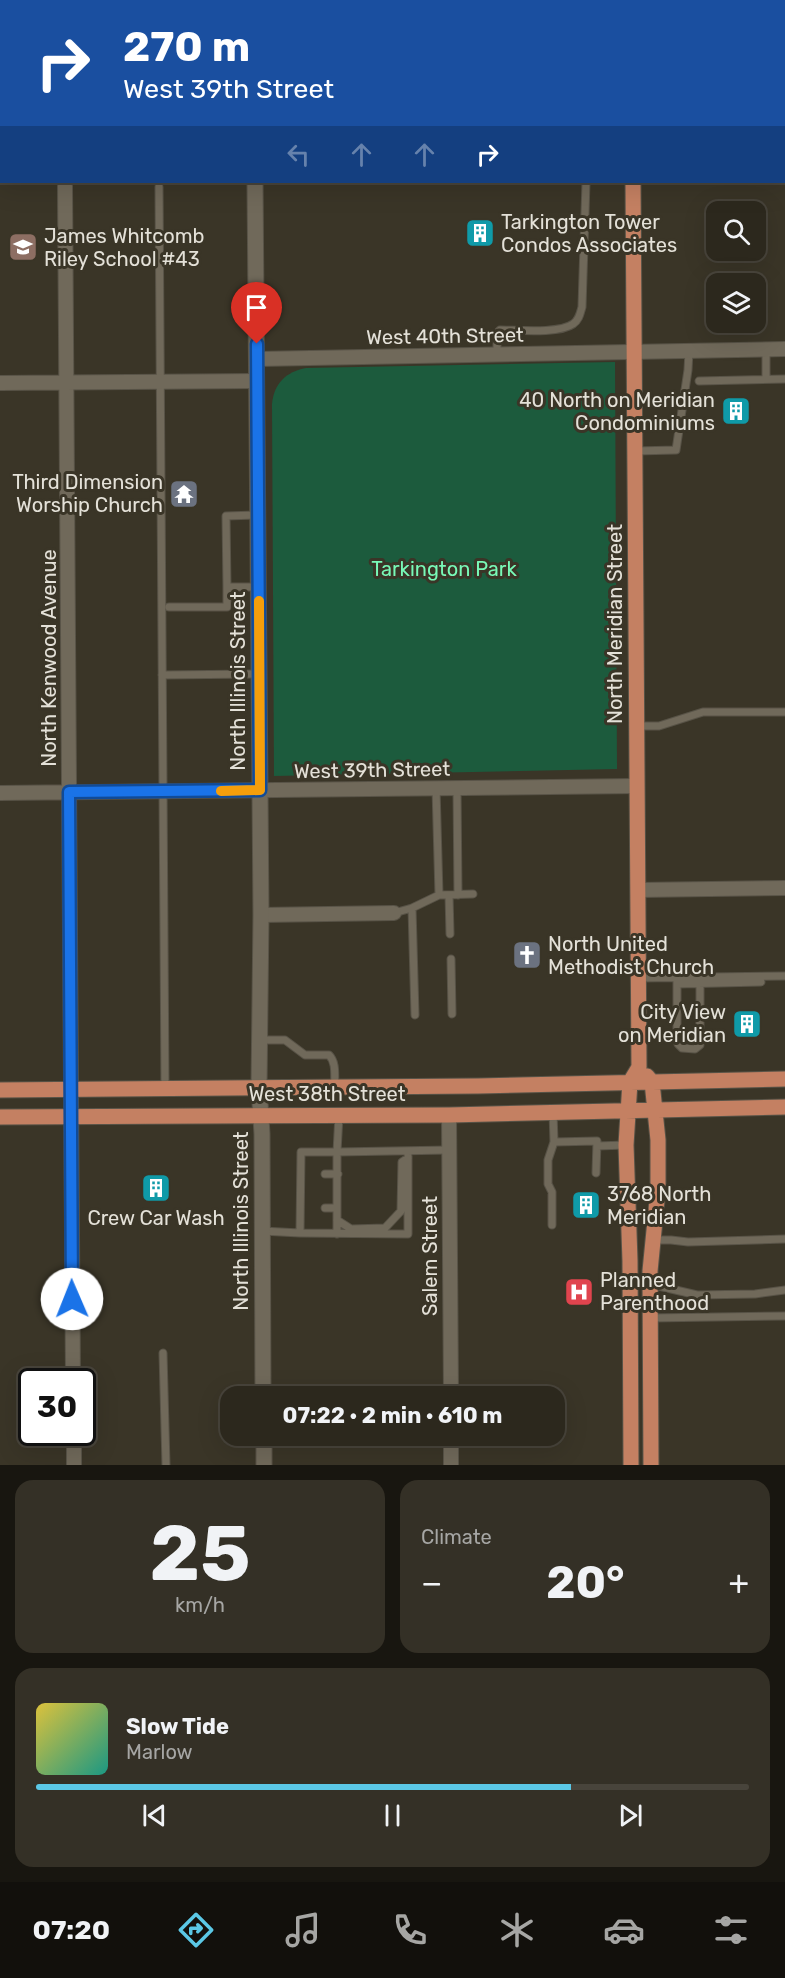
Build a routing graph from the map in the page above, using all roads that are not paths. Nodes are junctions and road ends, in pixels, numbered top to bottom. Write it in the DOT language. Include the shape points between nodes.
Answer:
graph roads {
  1 [pos="255,183"];
  2 [pos="586,183"];
  3 [pos="633,183"];
  4 [pos="65,186"];
  5 [pos="159,187"];
  6 [pos="766,349"];
  7 [pos="785,349"];
  8 [pos="634,351"];
  9 [pos="689,351"];
  10 [pos="497,355"];
  11 [pos="257,359"];
  12 [pos="766,379"];
  13 [pos="785,379"];
  14 [pos="257,381"];
  15 [pos="699,381"];
  16 [pos="160,382"];
  17 [pos="0,383"];
  18 [pos="66,383"];
  19 [pos="635,451"];
  20 [pos="259,515"];
  21 [pos="227,587"];
  22 [pos="259,587"];
  23 [pos="169,608"];
  24 [pos="259,674"];
  25 [pos="162,675"];
  26 [pos="785,712"];
  27 [pos="637,726"];
  28 [pos="637,786"];
  29 [pos="436,788"];
  30 [pos="458,788"];
  31 [pos="260,790"];
  32 [pos="163,791"];
  33 [pos="69,792"];
  34 [pos="0,793"];
  35 [pos="785,888"];
  36 [pos="638,890"];
  37 [pos="472,894"];
  38 [pos="439,895"];
  39 [pos="449,895"];
  40 [pos="458,895"];
  41 [pos="412,908"];
  42 [pos="394,913"];
  43 [pos="261,915"];
  44 [pos="450,934"];
  45 [pos="451,959"];
  46 [pos="785,976"];
  47 [pos="639,978"];
  48 [pos="677,981"];
  49 [pos="761,982"];
  50 [pos="700,983"];
  51 [pos="452,1014"];
  52 [pos="415,1015"];
  53 [pos="259,1040"];
  54 [pos="639,1067"];
  55 [pos="785,1079"];
  56 [pos="630,1083"];
  57 [pos="652,1083"];
  58 [pos="335,1087"];
  59 [pos="165,1088"];
  60 [pos="259,1088"];
  61 [pos="71,1089"];
  62 [pos="0,1090"];
  63 [pos="785,1107"];
  64 [pos="655,1110"];
  65 [pos="628,1111"];
  66 [pos="553,1112"];
  67 [pos="339,1114"];
  68 [pos="449,1115"];
  69 [pos="261,1116"];
  70 [pos="0,1117"];
  71 [pos="71,1117"];
  72 [pos="554,1142"];
  73 [pos="626,1145"];
  74 [pos="597,1146"];
  75 [pos="449,1150"];
  76 [pos="338,1152"];
  77 [pos="408,1154"];
  78 [pos="596,1173"];
  79 [pos="325,1174"];
  80 [pos="338,1174"];
  81 [pos="326,1208"];
  82 [pos="338,1208"];
  83 [pos="337,1220"];
  84 [pos="552,1225"];
  85 [pos="262,1231"];
  86 [pos="300,1233"];
  87 [pos="337,1234"];
  88 [pos="785,1239"];
  89 [pos="652,1240"];
  90 [pos="650,1284"];
  91 [pos="785,1290"];
  92 [pos="785,1316"];
  93 [pos="650,1318"];
  94 [pos="163,1353"];
  95 [pos="73,1368"];
  96 [pos="263,1386"];
  97 [pos="451,1386"];
  98 [pos="74,1446"];
  99 [pos="264,1446"];
  100 [pos="451,1446"];
  101 [pos="74,1465"];
  102 [pos="166,1465"];
  103 [pos="264,1465"];
  104 [pos="451,1465"];
  105 [pos="631,1465"];
  106 [pos="651,1465"];
  1 -- 11 [label="street, North Illinois Street"];
  2 -- 10 [label="lane" via="579,318 561,329 500,330"];
  3 -- 8 [label="main road, North Meridian Street"];
  4 -- 18 [label="street, North Kenwood Avenue"];
  5 -- 16 [label="lane"];
  6 -- 7 [label="street, West 40th Street"];
  6 -- 9 [label="street, West 40th Street"];
  6 -- 12 [label="lane"];
  8 -- 9 [label="street, West 40th Street"];
  8 -- 10 [label="street, West 40th Street"];
  8 -- 19 [label="main road, North Meridian Street"];
  9 -- 19 [label="lane" via="676,450"];
  10 -- 11 [label="street, West 40th Street"];
  11 -- 14 [label="street, North Illinois Street"];
  12 -- 13 [label="lane"];
  12 -- 15 [label="lane"];
  14 -- 16 [label="street"];
  14 -- 20 [label="street, North Illinois Street"];
  16 -- 18 [label="street"];
  16 -- 25 [label="lane"];
  17 -- 18 [label="street"];
  18 -- 33 [label="street, North Kenwood Avenue"];
  19 -- 27 [label="main road, North Meridian Street"];
  20 -- 21 [label="lane" via="226,516"];
  20 -- 22 [label="street, North Illinois Street"];
  21 -- 22 [label="lane"];
  21 -- 23 [label="lane" via="227,607"];
  22 -- 24 [label="street, North Illinois Street"];
  24 -- 25 [label="lane"];
  24 -- 31 [label="street, North Illinois Street"];
  25 -- 32 [label="lane"];
  26 -- 27 [label="lane" via="704,712 659,726"];
  27 -- 28 [label="main road, North Meridian Street"];
  28 -- 30 [label="street, West 39th Street"];
  28 -- 36 [label="main road, North Meridian Street"];
  29 -- 30 [label="street, West 39th Street"];
  29 -- 31 [label="street, West 39th Street"];
  29 -- 38 [label="lane"];
  30 -- 40 [label="lane"];
  31 -- 32 [label="street, West 39th Street"];
  31 -- 43 [label="street, North Illinois Street"];
  32 -- 33 [label="street, West 39th Street"];
  32 -- 59 [label="lane"];
  33 -- 34 [label="street, West 39th Street"];
  33 -- 61 [label="street, North Kenwood Avenue"];
  35 -- 36 [label="street"];
  36 -- 47 [label="main road, North Meridian Street"];
  37 -- 40 [label="lane"];
  38 -- 39 [label="lane"];
  38 -- 41 [label="lane"];
  39 -- 40 [label="lane"];
  39 -- 44 [label="lane"];
  41 -- 42 [label="lane"];
  41 -- 52 [label="lane"];
  42 -- 43 [label="street"];
  43 -- 53 [label="street, North Illinois Street"];
  45 -- 51 [label="lane"];
  46 -- 48 [label="lane"];
  47 -- 48 [label="lane"];
  47 -- 54 [label="main road, North Meridian Street"];
  48 -- 50 [label="lane"];
  48 -- 50 [label="lane" via="678,1044 682,1048 700,1045"];
  49 -- 50 [label="lane"];
  53 -- 58 [label="lane" via="285,1040 305,1055 329,1055 333,1059"];
  53 -- 60 [label="street, North Illinois Street"];
  54 -- 56 [label="main road, North Meridian Street"];
  54 -- 57 [label="main road"];
  55 -- 57 [label="main road, West 38th Street"];
  56 -- 57 [label="main road, West 38th Street"];
  56 -- 58 [label="main road, West 38th Street"];
  56 -- 65 [label="main road, North Meridian Street"];
  57 -- 64 [label="main road"];
  58 -- 60 [label="main road, West 38th Street"];
  59 -- 60 [label="main road, West 38th Street"];
  59 -- 61 [label="main road, West 38th Street"];
  60 -- 69 [label="street, North Illinois Street"];
  61 -- 62 [label="main road, West 38th Street"];
  61 -- 71 [label="street, North Kenwood Avenue"];
  63 -- 64 [label="main road, West 38th Street"];
  64 -- 65 [label="main road, West 38th Street"];
  64 -- 89 [label="main road" via="658,1190"];
  65 -- 66 [label="main road, West 38th Street"];
  65 -- 73 [label="main road, North Meridian Street"];
  66 -- 68 [label="main road, West 38th Street"];
  66 -- 72 [label="lane"];
  67 -- 68 [label="main road, West 38th Street"];
  67 -- 69 [label="main road, West 38th Street"];
  67 -- 76 [label="lane"];
  68 -- 75 [label="street, Salem Street"];
  69 -- 71 [label="main road, West 38th Street"];
  69 -- 85 [label="street, North Illinois Street"];
  70 -- 71 [label="main road, West 38th Street"];
  71 -- 95 [label="street, North Kenwood Avenue"];
  72 -- 74 [label="lane" via="597,1141"];
  72 -- 84 [label="lane" via="548,1160"];
  73 -- 74 [label="lane"];
  73 -- 105 [label="main road, North Meridian Street"];
  74 -- 78 [label="lane"];
  75 -- 77 [label="lane"];
  75 -- 97 [label="street, Salem Street"];
  76 -- 77 [label="lane"];
  76 -- 80 [label="lane"];
  76 -- 86 [label="lane" via="301,1152"];
  77 -- 83 [label="lane" via="402,1162 402,1212 385,1228 351,1228"];
  77 -- 87 [label="lane" via="408,1234"];
  79 -- 80 [label="lane"];
  80 -- 82 [label="lane"];
  81 -- 82 [label="lane"];
  82 -- 83 [label="lane"];
  83 -- 87 [label="lane"];
  85 -- 86 [label="lane"];
  85 -- 96 [label="street, North Illinois Street"];
  86 -- 87 [label="lane"];
  88 -- 89 [label="lane"];
  89 -- 90 [label="main road"];
  90 -- 91 [label="lane" via="697,1295"];
  90 -- 93 [label="main road"];
  92 -- 93 [label="lane"];
  93 -- 106 [label="main road"];
  94 -- 102 [label="lane"];
  98 -- 101 [label="street"];
  99 -- 103 [label="street"];
  100 -- 104 [label="street"];
}
